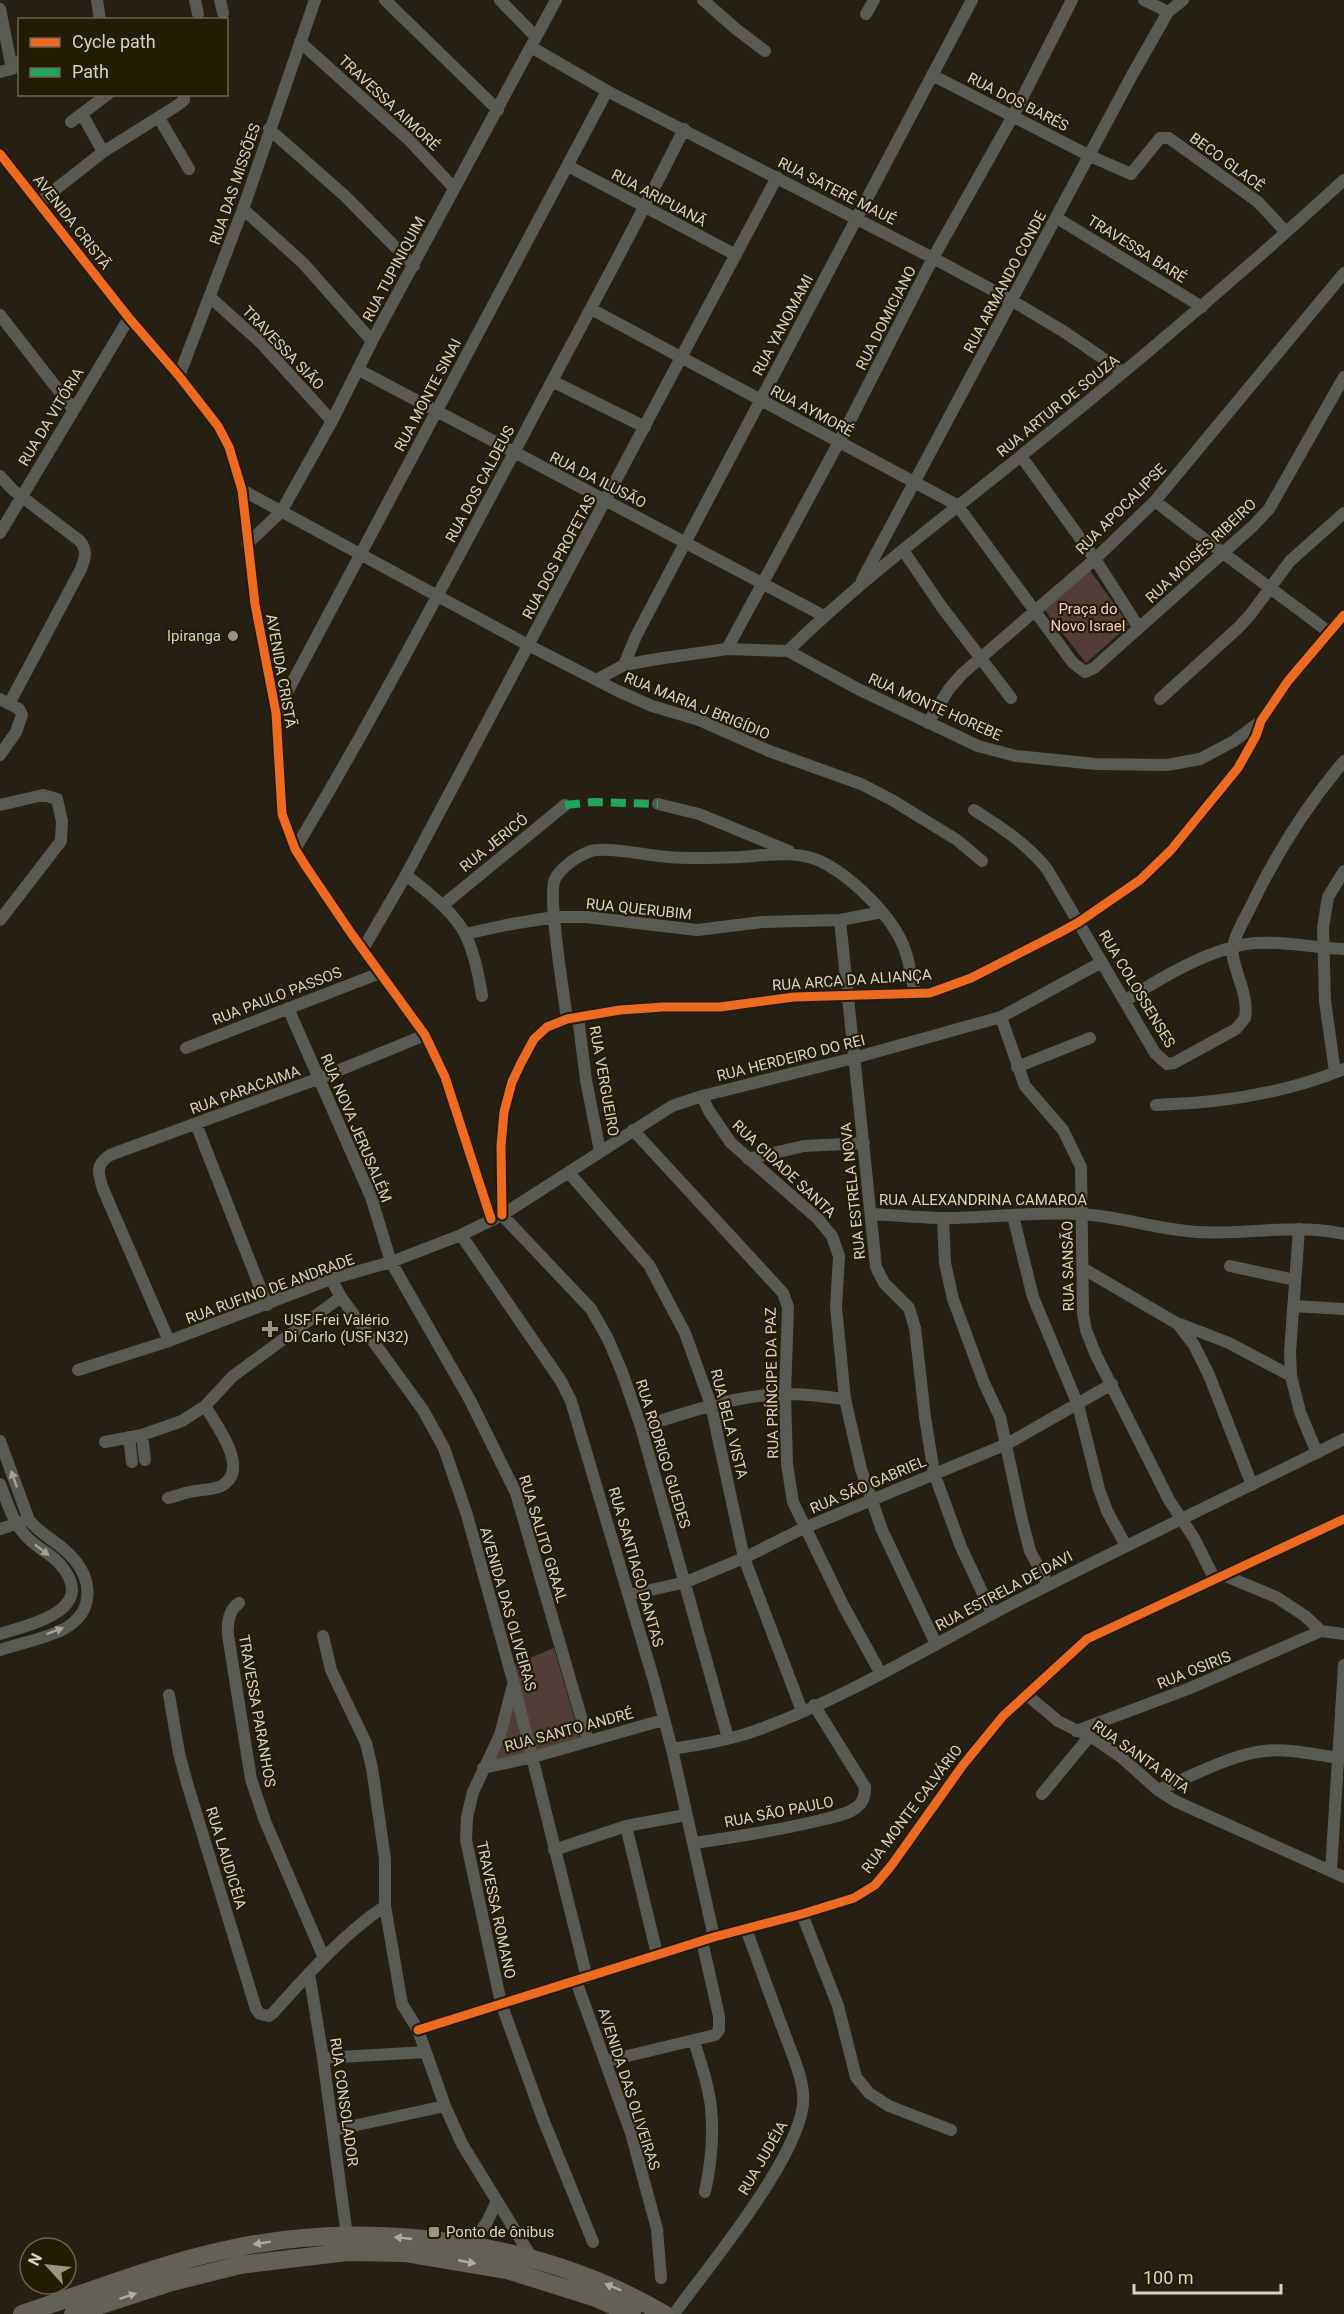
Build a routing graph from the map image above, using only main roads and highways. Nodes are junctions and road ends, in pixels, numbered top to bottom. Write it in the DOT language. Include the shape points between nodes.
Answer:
graph roads {
  1 [pos="22,2314"];
  2 [pos="73,2314"];
  3 [pos="632,2314"];
  4 [pos="664,2314"];
  4 -- 1 [label="highway, one-way" via="612,2286 532,2258 470,2245 386,2236 298,2238 225,2250 168,2264"];
  2 -- 3 [label="highway, one-way" via="240,2265 347,2252 406,2253 496,2268 596,2298"];
}
